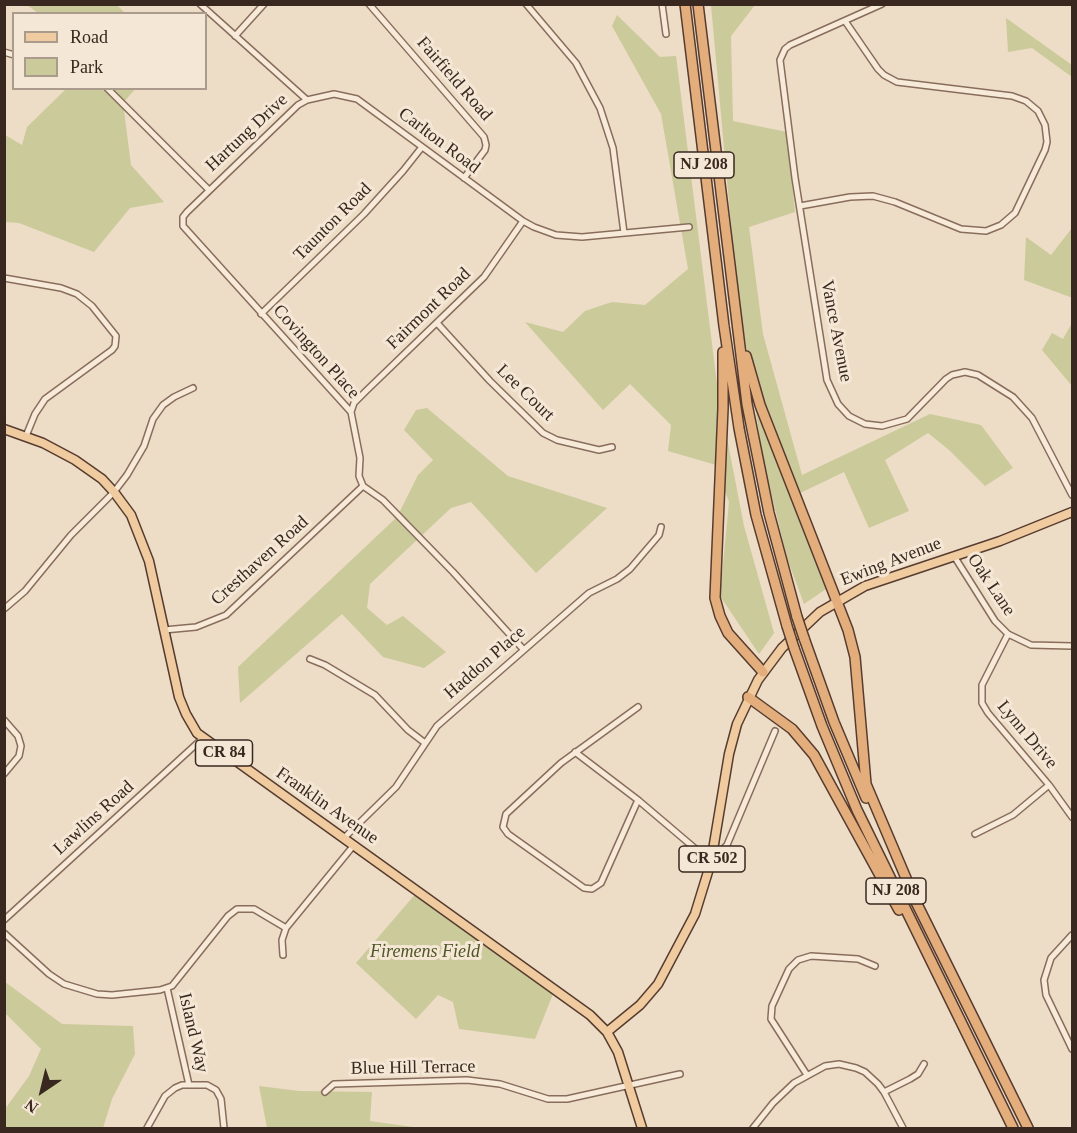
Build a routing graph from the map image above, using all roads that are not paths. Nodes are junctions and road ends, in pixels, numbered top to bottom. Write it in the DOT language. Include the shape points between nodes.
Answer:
graph roads {
  1 [pos="200,4"];
  2 [pos="264,4"];
  3 [pos="369,4"];
  4 [pos="526,4"];
  5 [pos="662,4"];
  6 [pos="685,4"];
  7 [pos="698,4"];
  8 [pos="882,4"];
  9 [pos="845,21"];
  10 [pos="666,34"];
  11 [pos="235,36"];
  12 [pos="109,90"];
  13 [pos="307,100"];
  14 [pos="422,147"];
  15 [pos="464,178"];
  16 [pos="209,190"];
  17 [pos="800,206"];
  18 [pos="523,221"];
  19 [pos="689,227"];
  20 [pos="624,233"];
  21 [pos="4,278"];
  22 [pos="261,314"];
  23 [pos="736,316"];
  24 [pos="437,323"];
  25 [pos="724,326"];
  26 [pos="193,388"];
  27 [pos="351,412"];
  28 [pos="4,429"];
  29 [pos="26,436"];
  30 [pos="612,447"];
  31 [pos="363,486"];
  32 [pos="114,492"];
  33 [pos="1072,495"];
  34 [pos="1072,512"];
  35 [pos="661,527"];
  36 [pos="954,556"];
  37 [pos="836,601"];
  38 [pos="4,609"];
  39 [pos="164,630"];
  40 [pos="1008,634"];
  41 [pos="1072,646"];
  42 [pos="523,649"];
  43 [pos="310,659"];
  44 [pos="763,672"];
  45 [pos="748,697"];
  46 [pos="638,707"];
  47 [pos="4,720"];
  48 [pos="775,731"];
  49 [pos="203,738"];
  50 [pos="425,743"];
  51 [pos="575,752"];
  52 [pos="4,774"];
  53 [pos="1049,785"];
  54 [pos="638,800"];
  55 [pos="1072,817"];
  56 [pos="975,834"];
  57 [pos="344,838"];
  58 [pos="354,845"];
  59 [pos="711,862"];
  60 [pos="917,904"];
  61 [pos="4,920"];
  62 [pos="286,928"];
  63 [pos="4,933"];
  64 [pos="1072,935"];
  65 [pos="283,955"];
  66 [pos="875,966"];
  67 [pos="167,988"];
  68 [pos="959,1019"];
  69 [pos="607,1032"];
  70 [pos="1072,1048"];
  71 [pos="924,1064"];
  72 [pos="680,1074"];
  73 [pos="807,1075"];
  74 [pos="629,1084"];
  75 [pos="189,1085"];
  76 [pos="325,1092"];
  77 [pos="884,1092"];
  78 [pos="147,1128"];
  79 [pos="224,1128"];
  80 [pos="642,1128"];
  81 [pos="753,1128"];
  82 [pos="903,1128"];
  83 [pos="1014,1128"];
  84 [pos="1028,1128"];
  1 -- 11 [label="street"];
  2 -- 11 [label="street"];
  3 -- 15 [label="street, Fairfield Road" via="484,137 485,150"];
  4 -- 20 [label="street" via="576,63 600,108 613,148"];
  5 -- 10 [label="street"];
  6 -- 25 [label="highway, NJ 208"];
  7 -- 23 [label="highway, NJ 208"];
  8 -- 9 [label="street, Vance Avenue"];
  9 -- 17 [label="street, Vance Avenue" via="790,45 780,60"];
  9 -- 17 [label="street" via="884,75 897,82 1026,101 1038,111 1047,142 1015,213 986,231 961,229 873,196 850,196"];
  11 -- 13 [label="street"];
  12 -- 16 [label="street, Hartung Drive"];
  13 -- 14 [label="street, Carlton Road" via="334,94 357,99"];
  13 -- 16 [label="street, Hartung Drive"];
  14 -- 15 [label="street, Carlton Road"];
  14 -- 22 [label="street, Taunton Road" via="364,214"];
  15 -- 18 [label="street, Carlton Road"];
  16 -- 22 [label="street, Covington Place" via="183,217 183,226"];
  17 -- 33 [label="street, Vance Avenue" via="824,367 843,411 866,424 891,425 914,413 946,379 958,373 972,373 1024,408"];
  18 -- 20 [label="street, Carlton Road" via="569,236"];
  18 -- 24 [label="street, Fairmont Road" via="493,266"];
  19 -- 20 [label="street, Carlton Road"];
  21 -- 29 [label="street" via="76,294 92,306 116,336 112,350 45,399"];
  22 -- 27 [label="street, Covington Place"];
  23 -- 37 [label="highway" via="758,399"];
  23 -- 60 [label="highway, NJ 208, bridge" via="759,469 797,617 850,764"];
  24 -- 27 [label="street, Fairmont Road" via="354,403"];
  24 -- 30 [label="street, Lee Court" via="543,433 599,450"];
  25 -- 44 [label="highway" via="715,598 728,633"];
  25 -- 68 [label="highway, NJ 208, bridge" via="752,494 794,648 848,789"];
  26 -- 32 [label="street" via="169,400 158,411 136,461"];
  27 -- 31 [label="street, Covington Place"];
  28 -- 29 [label="main road, Franklin Avenue / CR 84"];
  29 -- 32 [label="main road, Franklin Avenue / CR 84" via="75,460"];
  31 -- 39 [label="street, Cresthaven Road" via="226,615 196,627"];
  31 -- 42 [label="street" via="383,500"];
  32 -- 38 [label="street" via="71,535 26,591"];
  32 -- 39 [label="main road, Franklin Avenue / CR 84" via="131,514 143,541"];
  34 -- 36 [label="main road, Ewing Avenue / CR 502"];
  35 -- 42 [label="street, Haddon Place" via="659,536 624,574 590,593"];
  36 -- 37 [label="main road, Ewing Avenue / CR 502" via="875,581"];
  36 -- 40 [label="street, Oak Lane" via="995,621"];
  37 -- 44 [label="main road, Ewing Avenue / CR 502" via="796,632"];
  37 -- 60 [label="highway" via="855,657 866,784"];
  39 -- 49 [label="main road, Franklin Avenue / CR 84" via="179,697 191,724"];
  40 -- 41 [label="street, Oak Lane" via="1031,645"];
  40 -- 53 [label="street, Lynn Drive" via="982,685 982,703"];
  42 -- 50 [label="street, Haddon Place" via="437,726"];
  43 -- 50 [label="street" via="375,694"];
  44 -- 45 [label="main road, Ewing Avenue / CR 502"];
  45 -- 59 [label="main road, Ewing Avenue / CR 502" via="731,743"];
  45 -- 68 [label="highway" via="792,729 814,755"];
  46 -- 51 [label="street"];
  47 -- 52 [label="street" via="21,746 19,756"];
  48 -- 59 [label="street, Ewing Avenue" via="727,845"];
  49 -- 57 [label="main road, Franklin Avenue / CR 84"];
  49 -- 61 [label="street, Lawlins Road"];
  50 -- 57 [label="street, Haddon Place" via="396,787"];
  51 -- 54 [label="street"];
  51 -- 54 [label="street" via="506,814 503,822 508,834 584,888 592,889 601,883"];
  53 -- 55 [label="street, Lynn Drive"];
  53 -- 56 [label="street" via="1013,815"];
  54 -- 59 [label="street"];
  57 -- 58 [label="main road, Franklin Avenue / CR 84"];
  58 -- 62 [label="street"];
  58 -- 69 [label="main road, Franklin Avenue / CR 84" via="590,1015"];
  59 -- 69 [label="main road, Ewing Avenue / CR 502" via="695,914 667,970 643,1002"];
  60 -- 84 [label="highway, NJ 208"];
  62 -- 65 [label="street"];
  62 -- 67 [label="street" via="256,910 243,908 232,912 177,981"];
  63 -- 67 [label="street" via="49,974 74,988 112,994"];
  64 -- 70 [label="street" via="1051,958 1044,980 1046,995"];
  66 -- 73 [label="street" via="858,959 814,956 798,960 789,969 772,1006 771,1019"];
  67 -- 75 [label="street, Island Way"];
  68 -- 83 [label="highway, NJ 208"];
  69 -- 74 [label="main road, Franklin Avenue"];
  71 -- 77 [label="street" via="918,1074"];
  72 -- 74 [label="street, Blue Hill Terrace"];
  73 -- 77 [label="street" via="825,1066 847,1065 865,1072"];
  73 -- 81 [label="street" via="772,1102"];
  74 -- 76 [label="street, Blue Hill Terrace" via="567,1099 467,1080 334,1084"];
  74 -- 80 [label="main road, Franklin Avenue"];
  75 -- 78 [label="street, Island Way" via="169,1091"];
  75 -- 79 [label="street, Island Way" via="207,1085 216,1090 221,1099"];
  77 -- 82 [label="street"];
}
